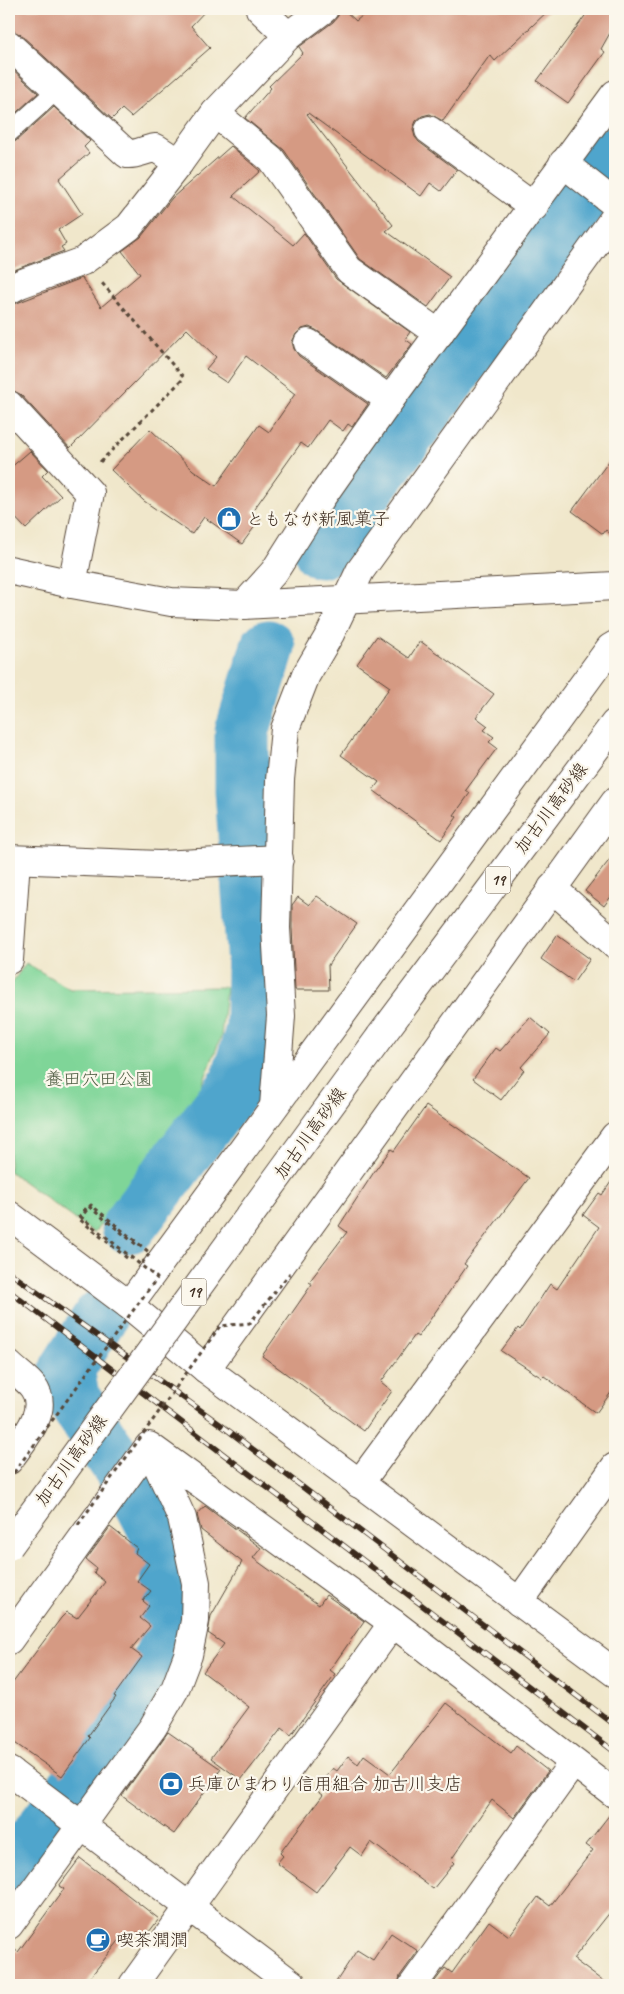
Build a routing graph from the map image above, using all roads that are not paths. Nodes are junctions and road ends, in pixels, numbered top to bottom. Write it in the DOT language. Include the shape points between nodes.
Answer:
graph roads {
  1 [pos="260,9"];
  2 [pos="324,9"];
  3 [pos="288,36"];
  4 [pos="9,45"];
  5 [pos="57,90"];
  6 [pos="615,94"];
  7 [pos="215,114"];
  8 [pos="430,130"];
  9 [pos="9,133"];
  10 [pos="179,163"];
  11 [pos="563,163"];
  12 [pos="615,204"];
  13 [pos="534,206"];
  14 [pos="615,217"];
  15 [pos="9,290"];
  16 [pos="439,334"];
  17 [pos="308,343"];
  18 [pos="390,400"];
  19 [pos="9,405"];
  20 [pos="9,570"];
  21 [pos="72,584"];
  22 [pos="615,586"];
  23 [pos="337,600"];
  24 [pos="257,604"];
  25 [pos="615,644"];
  26 [pos="615,723"];
  27 [pos="615,802"];
  28 [pos="279,859"];
  29 [pos="12,860"];
  30 [pos="552,888"];
  31 [pos="615,944"];
  32 [pos="9,960"];
  33 [pos="274,1106"];
  34 [pos="615,1136"];
  35 [pos="9,1215"];
  36 [pos="129,1305"];
  37 [pos="9,1365"];
  38 [pos="206,1369"];
  39 [pos="149,1446"];
  40 [pos="9,1460"];
  41 [pos="615,1467"];
  42 [pos="359,1484"];
  43 [pos="9,1546"];
  44 [pos="519,1602"];
  45 [pos="393,1623"];
  46 [pos="9,1640"];
  47 [pos="615,1673"];
  48 [pos="573,1763"];
  49 [pos="9,1771"];
  50 [pos="615,1794"];
  51 [pos="82,1827"];
  52 [pos="190,1907"];
  53 [pos="9,1925"];
  54 [pos="133,1985"];
  55 [pos="293,1985"];
  56 [pos="413,1985"];
  1 -- 3 [label="street"];
  2 -- 3 [label="street"];
  3 -- 7 [label="street"];
  4 -- 5 [label="street"];
  5 -- 9 [label="lane"];
  5 -- 10 [label="street" via="126,154 134,155 147,148 156,148"];
  6 -- 11 [label="street"];
  7 -- 10 [label="street"];
  7 -- 16 [label="street" via="271,159 349,270"];
  8 -- 13 [label="street"];
  10 -- 15 [label="street" via="129,227 83,261"];
  11 -- 12 [label="street"];
  11 -- 13 [label="street"];
  13 -- 16 [label="street"];
  14 -- 23 [label="street"];
  16 -- 18 [label="street"];
  17 -- 18 [label="street"];
  18 -- 24 [label="street" via="321,498"];
  19 -- 21 [label="street" via="90,493"];
  20 -- 21 [label="street"];
  21 -- 24 [label="street" via="171,602"];
  22 -- 23 [label="street"];
  23 -- 24 [label="street"];
  23 -- 28 [label="street" via="330,634 306,675 285,729 280,780"];
  25 -- 33 [label="street"];
  26 -- 43 [label="street, 加古川高砂線 / 19, bridge" via="380,1037"];
  27 -- 30 [label="street"];
  28 -- 29 [label="street" via="160,865"];
  28 -- 33 [label="street" via="276,928 280,1016"];
  29 -- 32 [label="street"];
  30 -- 31 [label="street"];
  30 -- 38 [label="street"];
  33 -- 36 [label="street"];
  34 -- 42 [label="street"];
  35 -- 36 [label="street"];
  36 -- 38 [label="street"];
  37 -- 40 [label="street" via="33,1386 39,1400 34,1424"];
  38 -- 42 [label="street"];
  39 -- 45 [label="street"];
  39 -- 46 [label="street"];
  39 -- 51 [label="street" via="182,1518 196,1583 195,1621 188,1655 175,1689 153,1728"];
  41 -- 44 [label="street"];
  42 -- 44 [label="street"];
  44 -- 47 [label="street"];
  45 -- 48 [label="street"];
  45 -- 52 [label="street"];
  48 -- 50 [label="street"];
  48 -- 56 [label="street"];
  49 -- 51 [label="street"];
  51 -- 52 [label="street"];
  51 -- 53 [label="street"];
  52 -- 54 [label="street"];
  52 -- 55 [label="street"];
}
